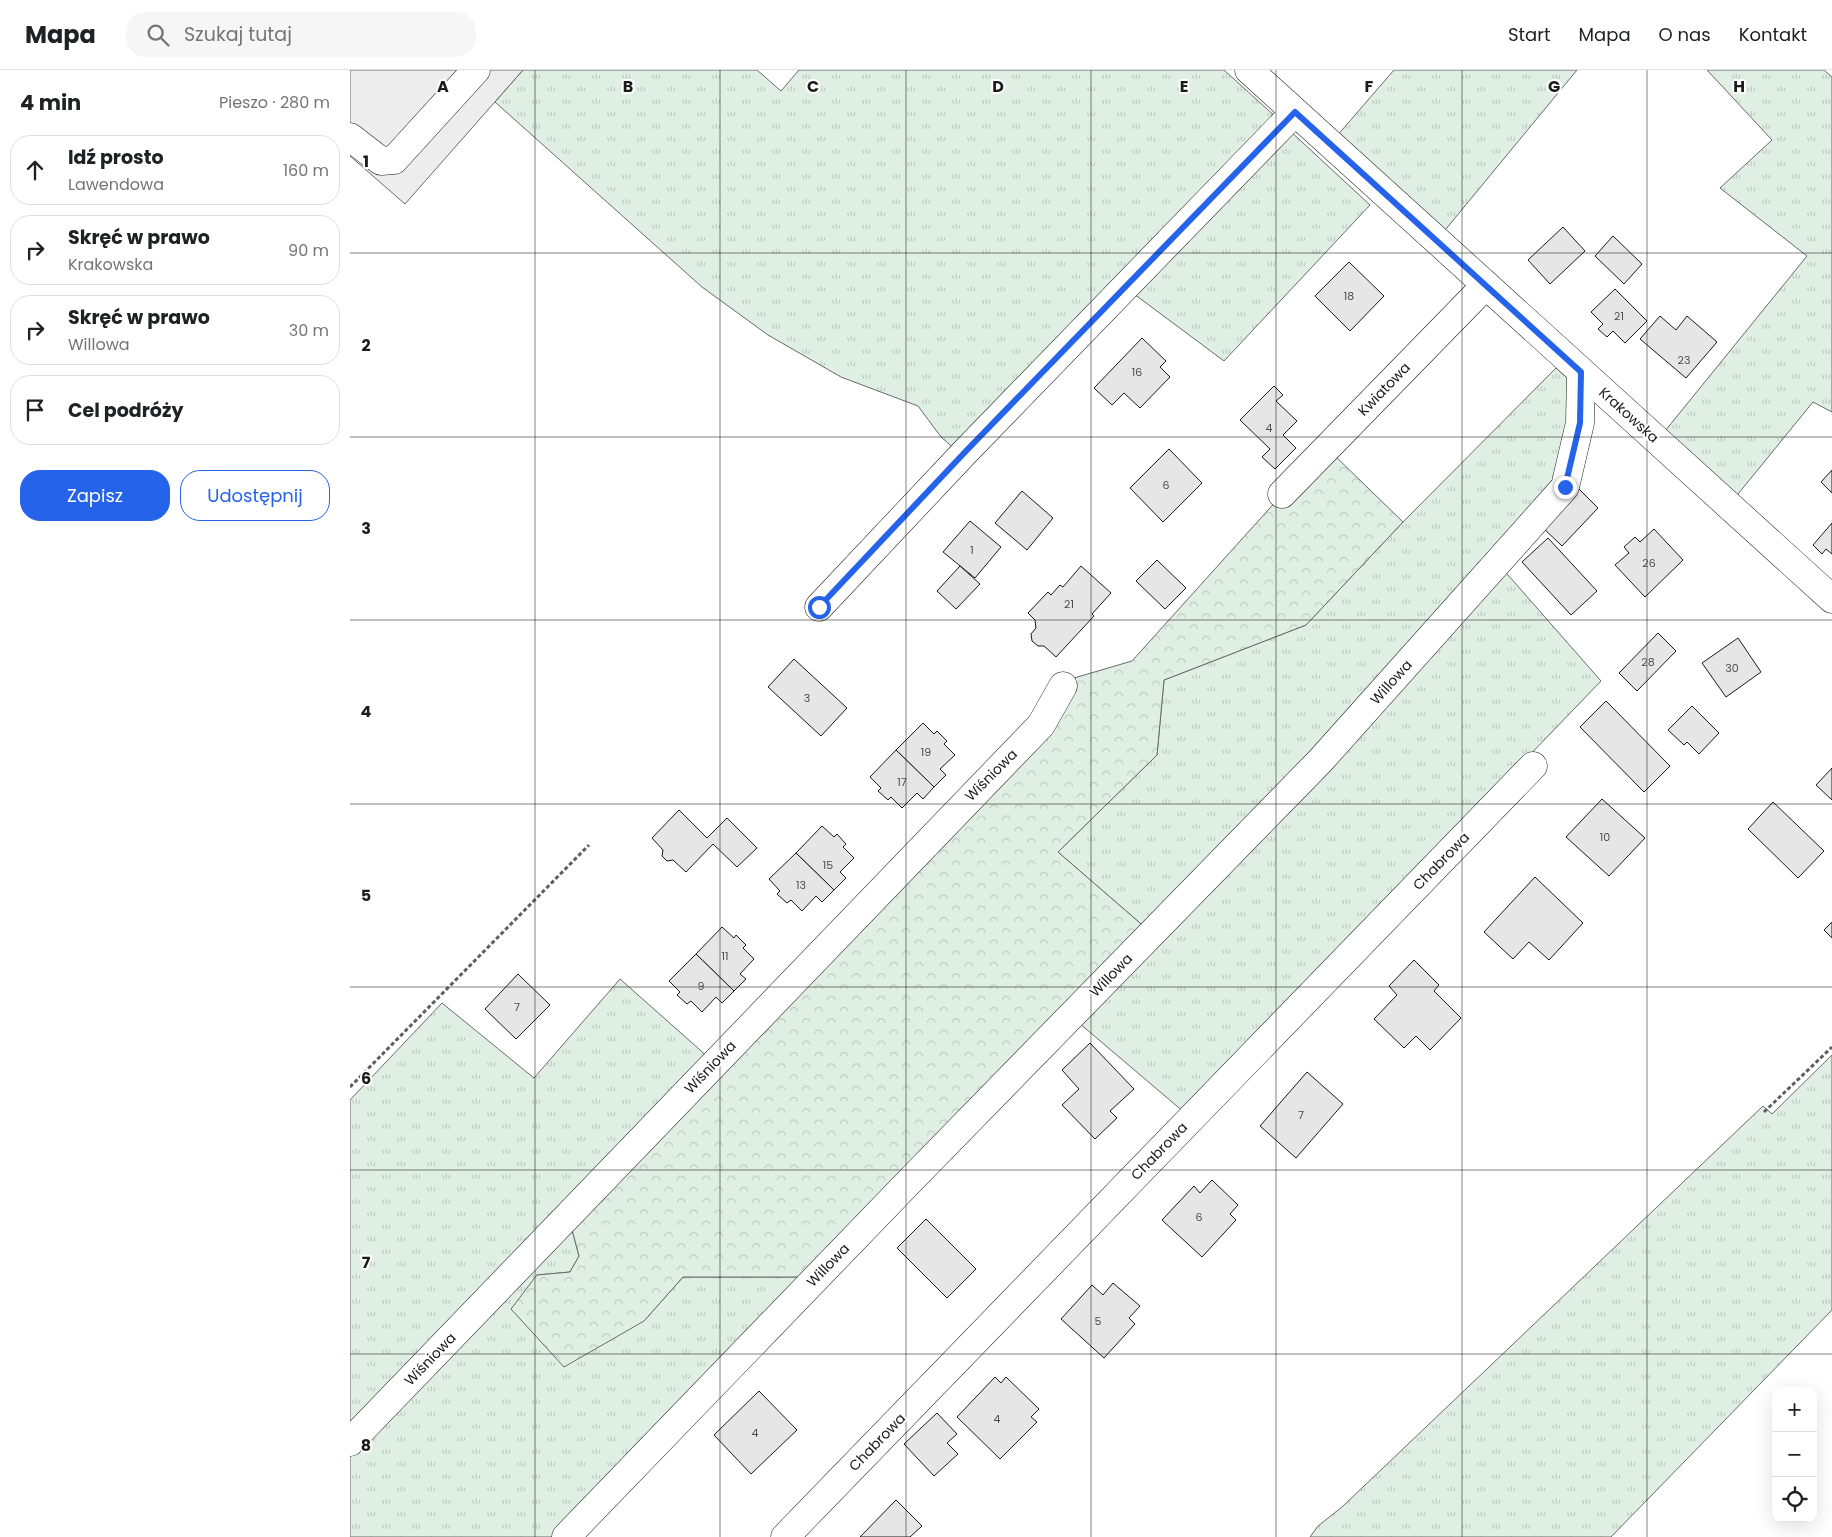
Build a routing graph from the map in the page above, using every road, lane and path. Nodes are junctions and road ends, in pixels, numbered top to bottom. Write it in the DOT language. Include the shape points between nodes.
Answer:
graph roads {
  1 [pos="476,70"];
  2 [pos="1249,70"];
  3 [pos="1295,112"];
  4 [pos="350,137"];
  5 [pos="1486,285"];
  6 [pos="1581,372"];
  7 [pos="1282,494"];
  8 [pos="1832,599"];
  9 [pos="819,607"];
  10 [pos="1063,686"];
  11 [pos="1533,766"];
  12 [pos="589,845"];
  13 [pos="1832,1048"];
  14 [pos="350,1087"];
  15 [pos="1764,1112"];
  16 [pos="350,1442"];
  17 [pos="566,1537"];
  18 [pos="785,1537"];
  1 -- 4 [label="street" via="394,160 381,161"];
  2 -- 3 [label="street, Krakowska"];
  3 -- 5 [label="street, Krakowska"];
  3 -- 9 [label="street"];
  5 -- 6 [label="street, Krakowska"];
  5 -- 7 [label="street, Kwiatowa"];
  6 -- 8 [label="street, Krakowska"];
  6 -- 17 [label="street, Willowa" via="1580,423 1565,487 1322,760"];
  10 -- 16 [label="street, Wiśniowa" via="1040,725"];
  11 -- 18 [label="street, Chabrowa"];
  12 -- 14 [label="path"];
  13 -- 15 [label="path"];
}
